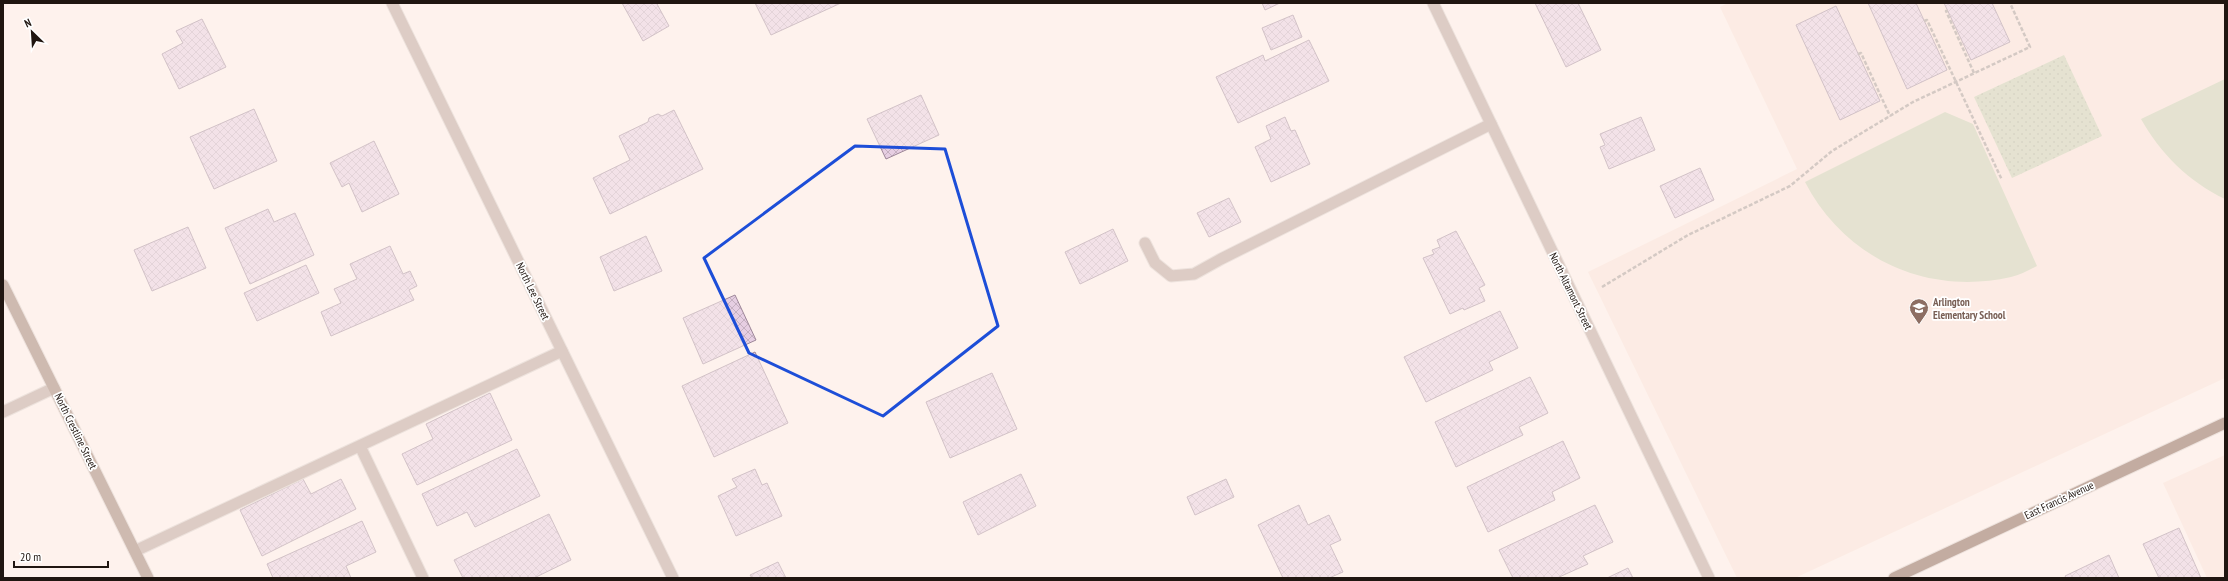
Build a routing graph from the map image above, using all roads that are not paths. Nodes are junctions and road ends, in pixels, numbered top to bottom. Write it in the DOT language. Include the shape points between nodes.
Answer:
graph roads {
  1 [pos="392,3"];
  2 [pos="1432,3"];
  3 [pos="1491,124"];
  4 [pos="1145,243"];
  5 [pos="3,285"];
  6 [pos="562,351"];
  7 [pos="54,388"];
  8 [pos="3,412"];
  9 [pos="2225,423"];
  10 [pos="360,446"];
  11 [pos="135,552"];
  12 [pos="148,578"];
  13 [pos="423,578"];
  14 [pos="673,578"];
  15 [pos="1709,578"];
  16 [pos="1894,578"];
  1 -- 6 [label="street, North Lee Street"];
  2 -- 3 [label="street, North Altamont Street"];
  3 -- 4 [label="street" via="1194,274 1171,276 1155,263"];
  3 -- 15 [label="street, North Altamont Street"];
  5 -- 7 [label="main road, North Crestline Street"];
  6 -- 10 [label="street"];
  6 -- 14 [label="street, North Lee Street"];
  7 -- 8 [label="street"];
  7 -- 11 [label="main road, North Crestline Street"];
  9 -- 16 [label="main road, East Francis Avenue"];
  10 -- 11 [label="street"];
  10 -- 13 [label="street"];
  11 -- 12 [label="main road, North Crestline Street"];
}
